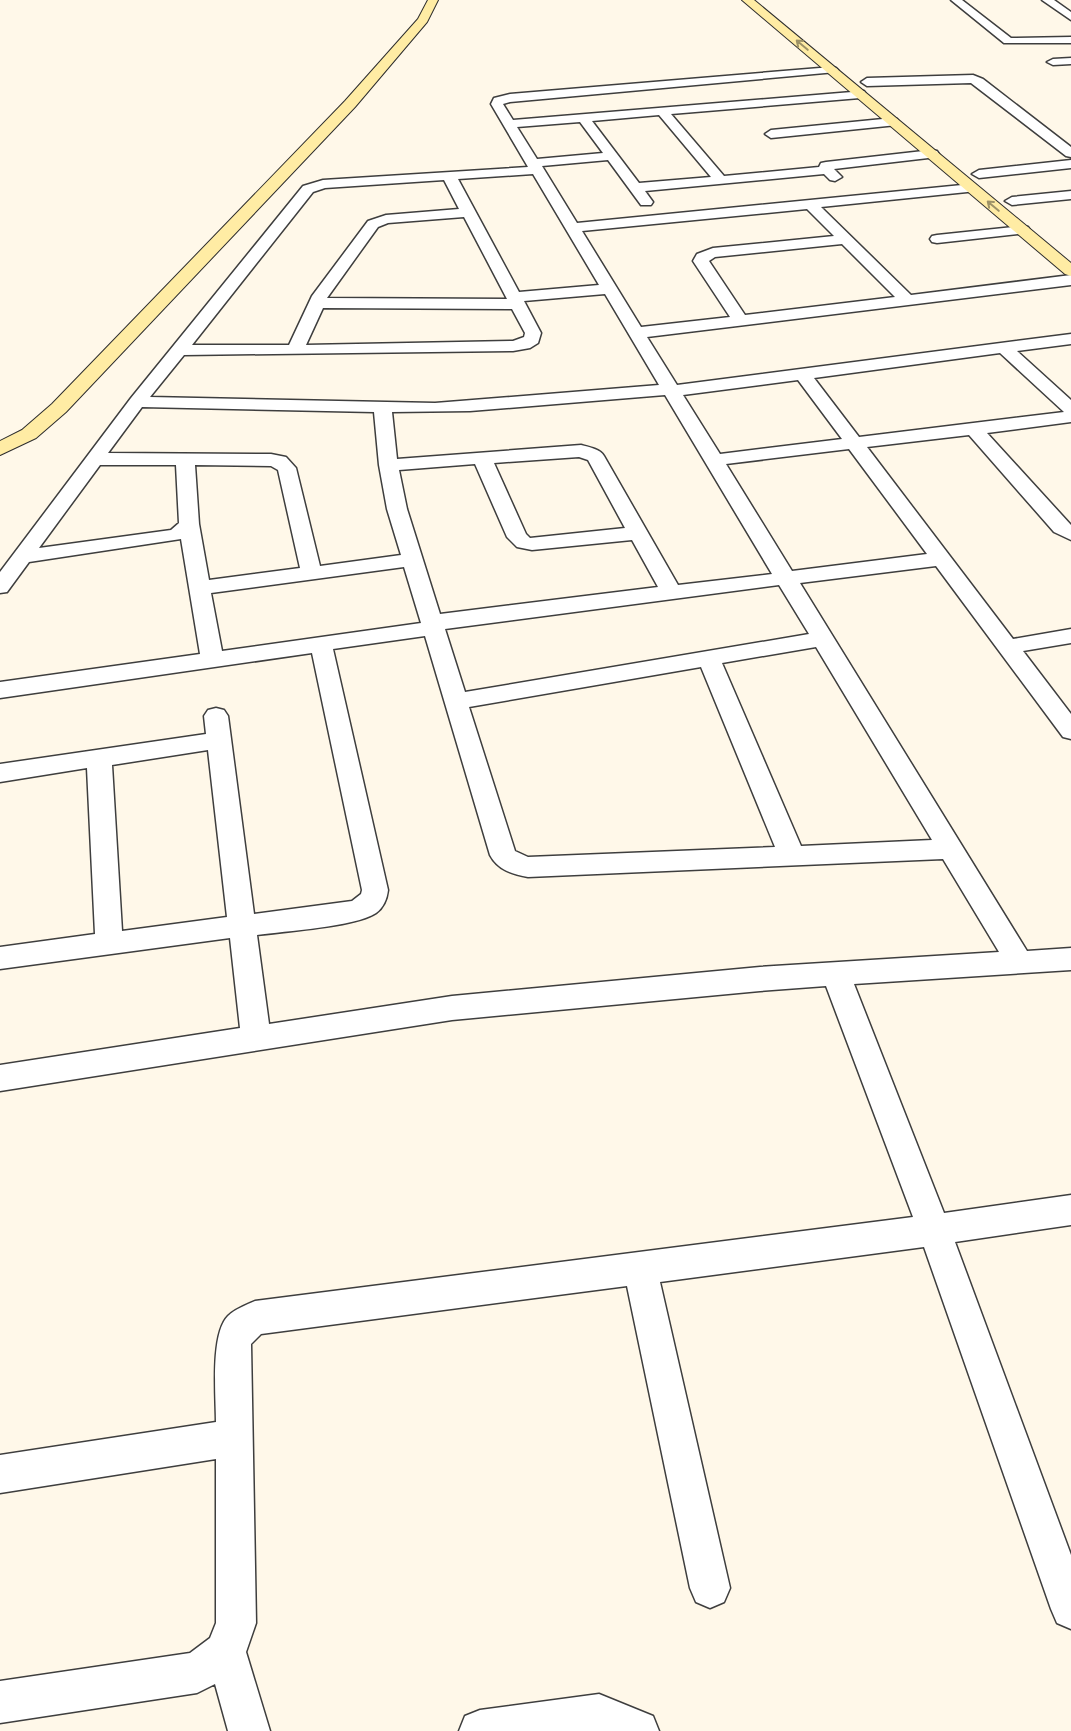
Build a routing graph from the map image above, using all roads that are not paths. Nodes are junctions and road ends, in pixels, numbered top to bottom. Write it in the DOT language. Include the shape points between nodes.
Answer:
graph roads {
  1 [pos="433,0"];
  2 [pos="747,0"];
  3 [pos="763,0"];
  4 [pos="956,0"];
  5 [pos="1047,0"];
  6 [pos="1071,17"];
  7 [pos="1071,40"];
  8 [pos="1071,61"];
  9 [pos="1054,62"];
  10 [pos="837,66"];
  11 [pos="856,73"];
  12 [pos="864,88"];
  13 [pos="882,94"];
  14 [pos="662,111"];
  15 [pos="584,118"];
  16 [pos="894,122"];
  17 [pos="509,124"];
  18 [pos="1063,128"];
  19 [pos="1040,129"];
  20 [pos="771,134"];
  21 [pos="1071,153"];
  22 [pos="932,154"];
  23 [pos="612,156"];
  24 [pos="1071,164"];
  25 [pos="535,167"];
  26 [pos="827,170"];
  27 [pos="976,171"];
  28 [pos="449,176"];
  29 [pos="720,179"];
  30 [pos="635,188"];
  31 [pos="972,188"];
  32 [pos="1071,195"];
  33 [pos="856,200"];
  34 [pos="1012,201"];
  35 [pos="810,204"];
  36 [pos="469,212"];
  37 [pos="1026,213"];
  38 [pos="658,219"];
  39 [pos="572,228"];
  40 [pos="1023,230"];
  41 [pos="845,239"];
  42 [pos="937,239"];
  43 [pos="1071,271"];
  44 [pos="1071,280"];
  45 [pos="610,289"];
  46 [pos="516,300"];
  47 [pos="907,300"];
  48 [pos="316,303"];
  49 [pos="740,320"];
  50 [pos="636,333"];
  51 [pos="1071,339"];
  52 [pos="1004,348"];
  53 [pos="180,350"];
  54 [pos="295,350"];
  55 [pos="802,374"];
  56 [pos="671,390"];
  57 [pos="137,402"];
  58 [pos="383,407"];
  59 [pos="1071,409"];
  60 [pos="1071,417"];
  61 [pos="974,430"];
  62 [pos="852,442"];
  63 [pos="0,449"];
  64 [pos="482,458"];
  65 [pos="95,459"];
  66 [pos="185,460"];
  67 [pos="714,460"];
  68 [pos="388,465"];
  69 [pos="189,524"];
  70 [pos="638,533"];
  71 [pos="1071,534"];
  72 [pos="21,557"];
  73 [pos="941,559"];
  74 [pos="413,560"];
  75 [pos="312,574"];
  76 [pos="786,577"];
  77 [pos="0,587"];
  78 [pos="200,588"];
  79 [pos="671,592"];
  80 [pos="433,625"];
  81 [pos="1071,636"];
  82 [pos="824,639"];
  83 [pos="321,644"];
  84 [pos="1007,647"];
  85 [pos="709,658"];
  86 [pos="212,659"];
  87 [pos="0,690"];
  88 [pos="456,701"];
  89 [pos="1071,731"];
  90 [pos="99,757"];
  91 [pos="0,773"];
  92 [pos="952,849"];
  93 [pos="792,856"];
  94 [pos="243,926"];
  95 [pos="109,943"];
  96 [pos="0,958"];
  97 [pos="1071,959"];
  98 [pos="1020,962"];
  99 [pos="836,974"];
  100 [pos="256,1038"];
  101 [pos="0,1078"];
  102 [pos="1071,1210"];
  103 [pos="934,1230"];
  104 [pos="640,1268"];
  105 [pos="234,1438"];
  106 [pos="0,1474"];
  107 [pos="710,1588"];
  108 [pos="1071,1609"];
  109 [pos="226,1652"];
  110 [pos="0,1702"];
  111 [pos="249,1731"];
  112 [pos="480,1731"];
  113 [pos="638,1731"];
  1 -- 63 [label="street" via="422,20 350,104 60,408 30,434"];
  10 -- 2 [label="street, one-way"];
  3 -- 10 [label="street"];
  4 -- 7 [label="street" via="1008,40"];
  5 -- 6 [label="street"];
  8 -- 9 [label="street"];
  10 -- 12 [label="street"];
  10 -- 17 [label="street" via="510,98 497,104"];
  11 -- 12 [label="street"];
  12 -- 13 [label="street"];
  12 -- 14 [label="street"];
  12 -- 16 [label="street"];
  12 -- 19 [label="street" via="973,79"];
  14 -- 15 [label="street"];
  14 -- 29 [label="street"];
  15 -- 17 [label="street"];
  15 -- 23 [label="street"];
  16 -- 20 [label="street"];
  16 -- 22 [label="street"];
  17 -- 25 [label="street"];
  18 -- 19 [label="street"];
  19 -- 21 [label="street"];
  22 -- 26 [label="street" via="829,165"];
  22 -- 31 [label="street"];
  23 -- 25 [label="street"];
  23 -- 30 [label="street"];
  24 -- 27 [label="street"];
  25 -- 28 [label="street"];
  25 -- 39 [label="street"];
  26 -- 29 [label="street"];
  26 -- 33 [label="street"];
  27 -- 34 [label="street"];
  28 -- 36 [label="street"];
  28 -- 53 [label="street" via="323,184 308,189"];
  29 -- 30 [label="street"];
  30 -- 38 [label="street"];
  31 -- 33 [label="street"];
  40 -- 31 [label="street, one-way"];
  32 -- 34 [label="street"];
  33 -- 35 [label="street"];
  34 -- 37 [label="street"];
  35 -- 38 [label="street"];
  35 -- 41 [label="street"];
  36 -- 46 [label="street"];
  36 -- 48 [label="street" via="378,221"];
  38 -- 39 [label="street"];
  39 -- 45 [label="street"];
  40 -- 42 [label="street"];
  40 -- 43 [label="street"];
  41 -- 47 [label="street"];
  41 -- 49 [label="street" via="713,253 702,257"];
  44 -- 47 [label="street"];
  45 -- 46 [label="street"];
  45 -- 50 [label="street"];
  46 -- 48 [label="street"];
  46 -- 54 [label="street" via="533,333 524,344"];
  47 -- 49 [label="street"];
  48 -- 54 [label="street"];
  49 -- 50 [label="street"];
  50 -- 56 [label="street"];
  51 -- 52 [label="street"];
  52 -- 55 [label="street"];
  52 -- 59 [label="street"];
  53 -- 54 [label="street"];
  53 -- 57 [label="street"];
  55 -- 56 [label="street"];
  55 -- 62 [label="street"];
  56 -- 58 [label="street" via="470,406"];
  56 -- 67 [label="street"];
  57 -- 58 [label="street"];
  57 -- 65 [label="street"];
  58 -- 68 [label="street"];
  60 -- 61 [label="street"];
  61 -- 62 [label="street"];
  61 -- 71 [label="street" via="1060,528"];
  62 -- 67 [label="street"];
  62 -- 73 [label="street"];
  64 -- 68 [label="street"];
  64 -- 70 [label="street" via="590,453 595,456"];
  64 -- 70 [label="street" via="517,537 524,542 532,544"];
  65 -- 66 [label="street"];
  65 -- 72 [label="street"];
  66 -- 69 [label="street"];
  66 -- 75 [label="street" via="271,460 284,464"];
  67 -- 76 [label="street"];
  68 -- 74 [label="street"];
  69 -- 72 [label="street" via="176,535"];
  69 -- 78 [label="street"];
  70 -- 79 [label="street"];
  72 -- 77 [label="street"];
  73 -- 76 [label="street"];
  73 -- 84 [label="street"];
  74 -- 75 [label="street"];
  74 -- 80 [label="street"];
  75 -- 78 [label="street"];
  76 -- 79 [label="street"];
  76 -- 82 [label="street"];
  78 -- 86 [label="street"];
  79 -- 80 [label="street"];
  80 -- 83 [label="street"];
  80 -- 88 [label="street"];
  81 -- 84 [label="street"];
  82 -- 85 [label="street"];
  82 -- 92 [label="street"];
  83 -- 86 [label="street"];
  83 -- 94 [label="street" via="375,890 374,898 368,906 356,911"];
  84 -- 89 [label="street"];
  85 -- 88 [label="street"];
  85 -- 93 [label="street"];
  86 -- 87 [label="street"];
  88 -- 93 [label="street" via="503,855 509,862 528,867"];
  90 -- 91 [label="street"];
  90 -- 94 [label="street" via="217,728"];
  90 -- 95 [label="street"];
  92 -- 93 [label="street"];
  92 -- 98 [label="street"];
  94 -- 95 [label="street"];
  94 -- 100 [label="street"];
  95 -- 96 [label="street"];
  97 -- 98 [label="street"];
  98 -- 99 [label="street"];
  99 -- 100 [label="street" via="452,1008"];
  99 -- 103 [label="street"];
  100 -- 101 [label="street"];
  102 -- 103 [label="street"];
  103 -- 104 [label="street"];
  103 -- 108 [label="street"];
  104 -- 105 [label="street" via="255,1318 239,1329 233,1344"];
  104 -- 107 [label="street"];
  105 -- 106 [label="street"];
  105 -- 109 [label="street" via="236,1622"];
  109 -- 110 [label="street" via="197,1672"];
  109 -- 111 [label="street"];
  112 -- 113 [label="street" via="599,1715"];
}
